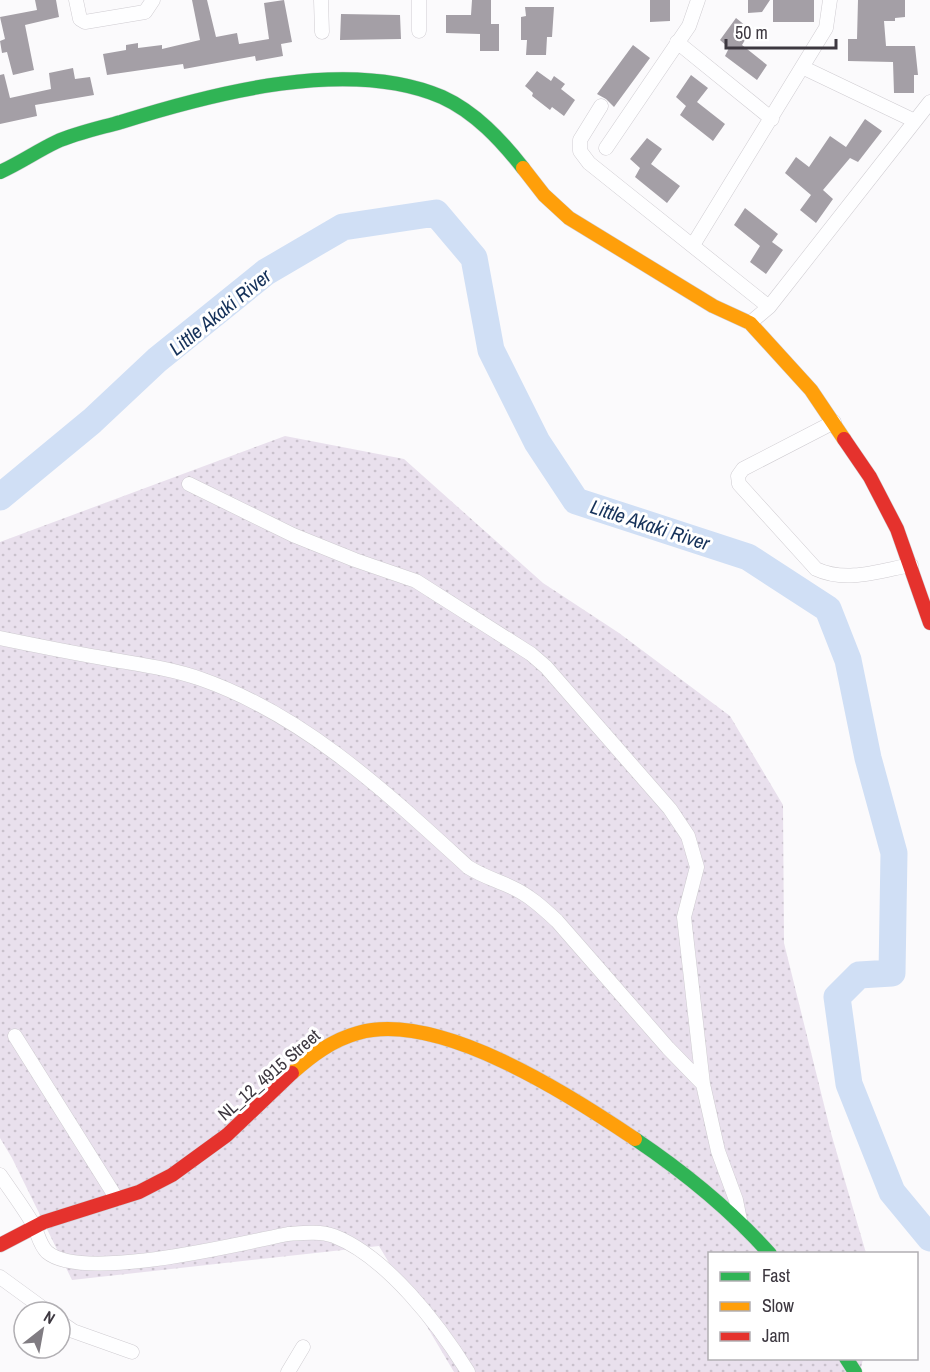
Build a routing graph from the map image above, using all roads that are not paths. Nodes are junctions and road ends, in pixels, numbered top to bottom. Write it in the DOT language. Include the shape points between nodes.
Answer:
graph roads {
  1 [pos="76,0"];
  2 [pos="153,0"];
  3 [pos="321,0"];
  4 [pos="419,0"];
  5 [pos="698,0"];
  6 [pos="830,0"];
  7 [pos="419,31"];
  8 [pos="322,32"];
  9 [pos="677,42"];
  10 [pos="804,68"];
  11 [pos="930,102"];
  12 [pos="601,106"];
  13 [pos="772,119"];
  14 [pos="915,121"];
  15 [pos="606,148"];
  16 [pos="0,172"];
  17 [pos="693,245"];
  18 [pos="769,307"];
  19 [pos="750,323"];
  20 [pos="834,422"];
  21 [pos="189,484"];
  22 [pos="911,565"];
  23 [pos="930,623"];
  24 [pos="0,638"];
  25 [pos="15,1036"];
  26 [pos="703,1084"];
  27 [pos="0,1174"];
  28 [pos="117,1199"];
  29 [pos="740,1220"];
  30 [pos="36,1232"];
  31 [pos="0,1245"];
  32 [pos="757,1252"];
  33 [pos="768,1252"];
  34 [pos="0,1254"];
  35 [pos="0,1277"];
  36 [pos="32,1300"];
  37 [pos="72,1330"];
  38 [pos="303,1347"];
  39 [pos="132,1352"];
  40 [pos="837,1360"];
  41 [pos="288,1372"];
  42 [pos="468,1372"];
  43 [pos="846,1372"];
  1 -- 2 [label="street" via="80,19 85,22 145,12"];
  3 -- 8 [label="street"];
  4 -- 7 [label="street"];
  5 -- 9 [label="street" via="689,26"];
  6 -- 10 [label="street" via="826,28"];
  9 -- 13 [label="street"];
  9 -- 15 [label="street"];
  10 -- 13 [label="street"];
  10 -- 14 [label="street"];
  11 -- 14 [label="street"];
  12 -- 17 [label="street" via="580,140 580,152"];
  13 -- 17 [label="street"];
  14 -- 18 [label="street"];
  16 -- 19 [label="main road" via="57,142 244,89 341,78 383,82 441,97 474,115 569,219 703,300"];
  17 -- 18 [label="street"];
  18 -- 19 [label="street"];
  19 -- 20 [label="main road" via="805,382"];
  20 -- 22 [label="main road" via="870,477"];
  20 -- 22 [label="street" via="743,468 739,484 816,569 845,577"];
  21 -- 26 [label="street" via="293,535 416,580 531,654 670,809 688,836 697,867 684,917"];
  22 -- 23 [label="main road"];
  24 -- 26 [label="street" via="201,679 294,722 407,812 468,867 540,905"];
  25 -- 28 [label="street"];
  26 -- 29 [label="street" via="718,1151"];
  27 -- 30 [label="street"];
  28 -- 29 [label="main road, NL_12_4915 Street" via="150,1187 191,1163 326,1046 356,1033 398,1030 453,1041 530,1078 637,1142"];
  28 -- 30 [label="main road, NL_12_4915 Street"];
  29 -- 33 [label="main road, NL_12_4915 Street"];
  30 -- 31 [label="main road, NL_12_4915 Street"];
  30 -- 32 [label="main road, NL_12_4915 Street" via="154,1192 175,1181 216,1153 320,1060 340,1048 378,1037 426,1042 454,1050 560,1104 710,1205"];
  30 -- 34 [label="main road, NL_12_4915 Street"];
  30 -- 42 [label="street" via="43,1247 57,1258 101,1262 159,1260 288,1234 334,1236 387,1271 417,1303"];
  35 -- 36 [label="street"];
  37 -- 39 [label="street"];
  38 -- 41 [label="street"];
  40 -- 43 [label="main road"];
}
